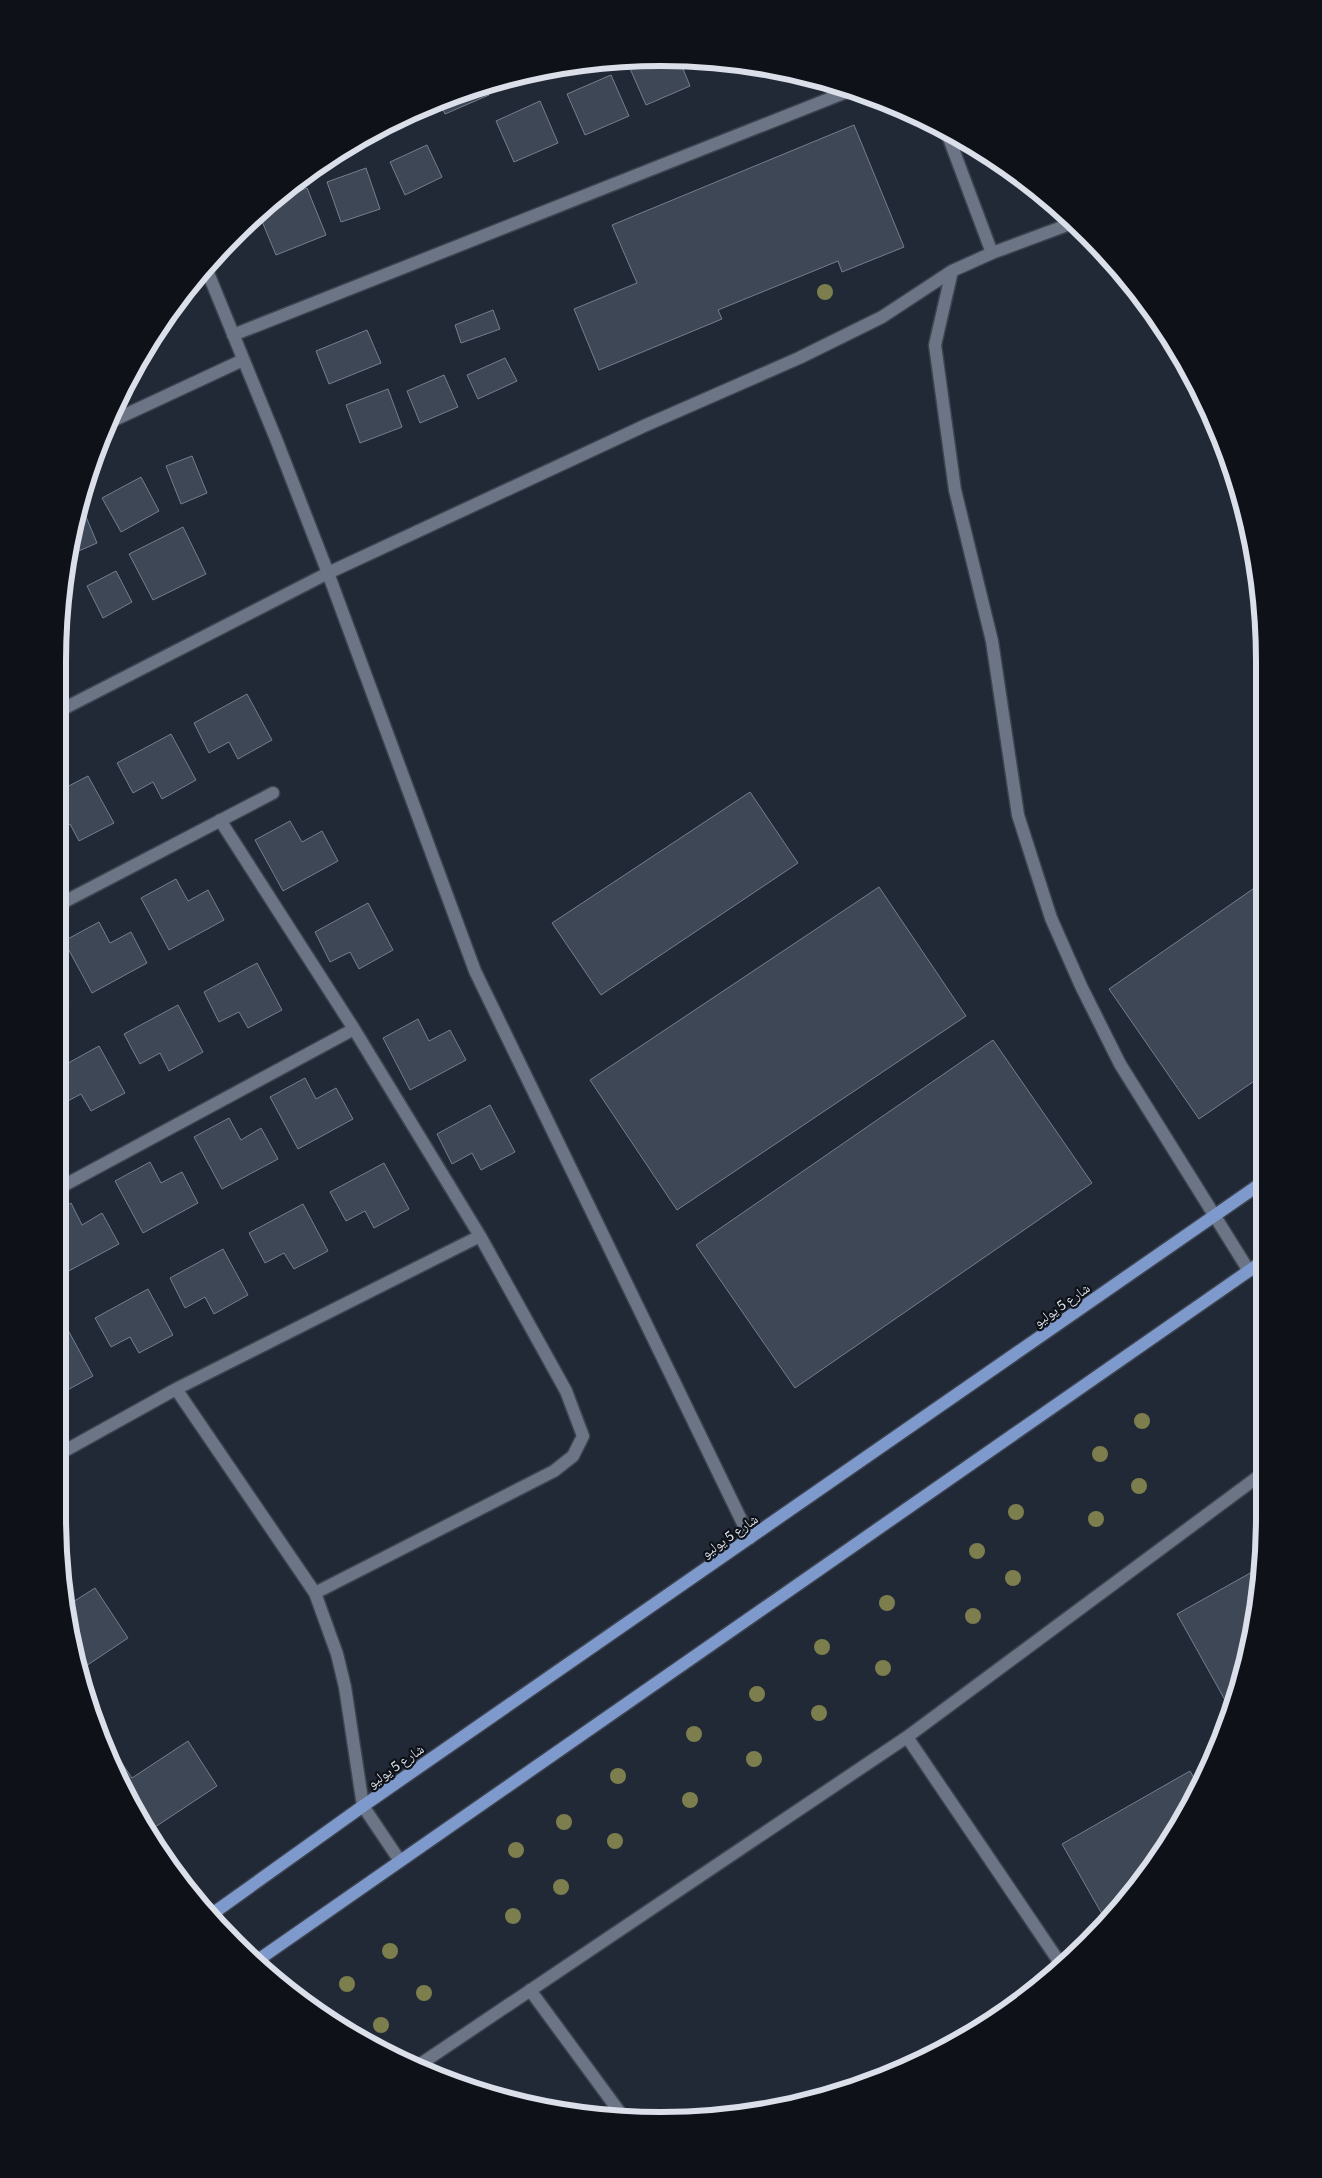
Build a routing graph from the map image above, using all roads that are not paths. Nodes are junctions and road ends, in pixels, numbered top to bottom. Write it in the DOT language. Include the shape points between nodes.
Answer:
graph roads {
  1 [pos="839,94"];
  2 [pos="950,142"];
  3 [pos="1066,226"];
  4 [pos="992,253"];
  5 [pos="952,271"];
  6 [pos="209,275"];
  7 [pos="233,335"];
  8 [pos="243,360"];
  9 [pos="119,418"];
  10 [pos="328,573"];
  11 [pos="66,707"];
  12 [pos="274,793"];
  13 [pos="220,820"];
  14 [pos="66,901"];
  15 [pos="354,1029"];
  16 [pos="66,1185"];
  17 [pos="1256,1187"];
  18 [pos="1214,1216"];
  19 [pos="480,1236"];
  20 [pos="1256,1266"];
  21 [pos="1249,1271"];
  22 [pos="176,1389"];
  23 [pos="66,1449"];
  24 [pos="1256,1478"];
  25 [pos="750,1538"];
  26 [pos="315,1593"];
  27 [pos="907,1737"];
  28 [pos="363,1806"];
  29 [pos="400,1861"];
  30 [pos="216,1911"];
  31 [pos="262,1957"];
  32 [pos="1058,1960"];
  33 [pos="530,1990"];
  34 [pos="424,2062"];
  35 [pos="618,2110"];
  1 -- 7 [label="street"];
  2 -- 4 [label="street"];
  3 -- 4 [label="street"];
  4 -- 5 [label="street"];
  5 -- 10 [label="street" via="882,317 799,358 644,426"];
  5 -- 18 [label="street" via="935,345 955,490 992,641 1018,815 1051,918 1081,986 1120,1064"];
  6 -- 7 [label="street"];
  7 -- 8 [label="street"];
  8 -- 9 [label="street"];
  8 -- 10 [label="street"];
  10 -- 11 [label="street"];
  10 -- 25 [label="street" via="475,972"];
  12 -- 13 [label="street"];
  13 -- 14 [label="street"];
  13 -- 15 [label="street"];
  15 -- 16 [label="street"];
  15 -- 19 [label="street"];
  17 -- 18 [label="main road, شارع 5 يوليو"];
  18 -- 21 [label="street"];
  18 -- 25 [label="main road, شارع 5 يوليو"];
  19 -- 22 [label="street"];
  19 -- 26 [label="street" via="566,1392 583,1436 580,1443 573,1456 554,1471"];
  20 -- 21 [label="main road"];
  21 -- 29 [label="main road"];
  22 -- 23 [label="street"];
  22 -- 26 [label="street"];
  24 -- 27 [label="street"];
  25 -- 28 [label="main road, شارع 5 يوليو"];
  26 -- 28 [label="street" via="345,1687"];
  27 -- 32 [label="street"];
  27 -- 33 [label="street"];
  28 -- 29 [label="street"];
  28 -- 30 [label="main road, شارع 5 يوليو"];
  29 -- 31 [label="main road"];
  33 -- 34 [label="street"];
  33 -- 35 [label="street"];
}
